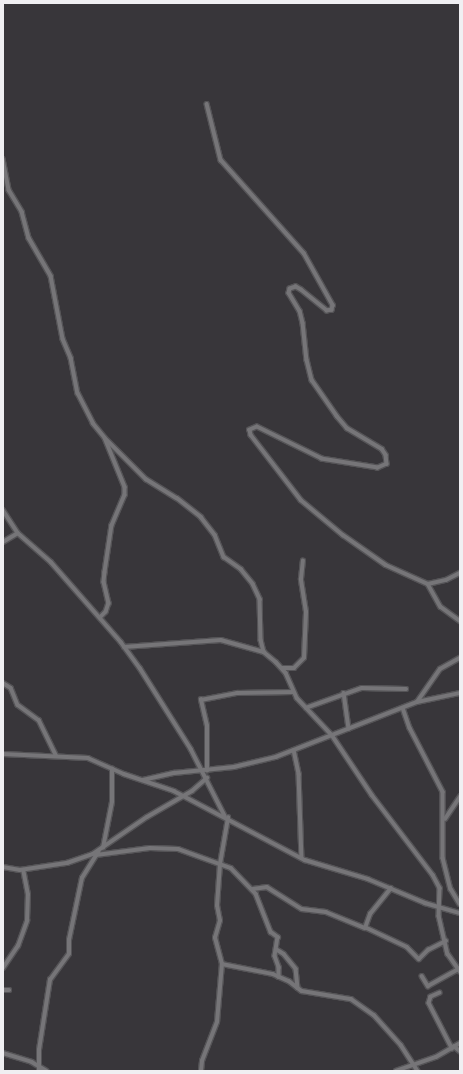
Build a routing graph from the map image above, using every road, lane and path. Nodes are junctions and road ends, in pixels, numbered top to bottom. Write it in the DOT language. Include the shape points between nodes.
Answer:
graph roads {
  1 [pos="207,104"];
  2 [pos="3,159"];
  3 [pos="105,438"];
  4 [pos="3,510"];
  5 [pos="18,533"];
  6 [pos="3,542"];
  7 [pos="303,561"];
  8 [pos="460,573"];
  9 [pos="428,584"];
  10 [pos="100,618"];
  11 [pos="460,621"];
  12 [pos="124,646"];
  13 [pos="264,652"];
  14 [pos="460,658"];
  15 [pos="282,668"];
  16 [pos="3,683"];
  17 [pos="406,689"];
  18 [pos="293,692"];
  19 [pos="344,693"];
  20 [pos="460,693"];
  21 [pos="417,702"];
  22 [pos="306,708"];
  23 [pos="403,708"];
  24 [pos="349,729"];
  25 [pos="332,735"];
  26 [pos="294,750"];
  27 [pos="3,754"];
  28 [pos="56,755"];
  29 [pos="112,769"];
  30 [pos="205,771"];
  31 [pos="207,778"];
  32 [pos="142,780"];
  33 [pos="184,796"];
  34 [pos="460,797"];
  35 [pos="227,818"];
  36 [pos="444,820"];
  37 [pos="103,848"];
  38 [pos="97,853"];
  39 [pos="302,858"];
  40 [pos="220,864"];
  41 [pos="3,867"];
  42 [pos="23,870"];
  43 [pos="391,888"];
  44 [pos="253,889"];
  45 [pos="460,904"];
  46 [pos="441,908"];
  47 [pos="460,913"];
  48 [pos="367,928"];
  49 [pos="446,941"];
  50 [pos="276,948"];
  51 [pos="222,964"];
  52 [pos="3,968"];
  53 [pos="459,970"];
  54 [pos="422,976"];
  55 [pos="279,977"];
  56 [pos="298,988"];
  57 [pos="3,990"];
  58 [pos="9,990"];
  59 [pos="440,993"];
  60 [pos="460,1043"];
  61 [pos="453,1047"];
  62 [pos="460,1050"];
  63 [pos="3,1053"];
  64 [pos="38,1065"];
  65 [pos="412,1065"];
  66 [pos="39,1071"];
  67 [pos="47,1071"];
  68 [pos="201,1071"];
  69 [pos="396,1071"];
  70 [pos="418,1071"];
  1 -- 9 [label="street" via="221,160 304,253 333,305 332,310 327,311 296,287 290,289 303,323 312,380 348,428 382,449 387,464 378,468 322,459 257,427 250,430 251,435 290,489 311,510 386,565"];
  2 -- 3 [label="street" via="9,190 22,212 29,238 51,276 63,339 71,358 78,393 93,423"];
  3 -- 10 [label="street" via="126,491 111,527 104,578 109,603 106,612"];
  3 -- 13 [label="street" via="146,479 177,498 206,523 215,535 224,557 241,569 253,584 260,599 261,640"];
  4 -- 5 [label="street"];
  5 -- 6 [label="street"];
  5 -- 10 [label="street" via="51,562"];
  7 -- 15 [label="street" via="301,579 306,612 304,658 294,668"];
  8 -- 9 [label="street" via="446,580"];
  9 -- 11 [label="street" via="441,607"];
  10 -- 12 [label="street"];
  12 -- 13 [label="street" via="221,640"];
  12 -- 30 [label="street"];
  13 -- 15 [label="street"];
  14 -- 21 [label="street" via="440,669"];
  15 -- 18 [label="street"];
  16 -- 28 [label="street" via="11,688 18,705 39,720"];
  17 -- 19 [label="street" via="364,688"];
  18 -- 22 [label="street"];
  18 -- 30 [label="street" via="237,693 201,700 207,726"];
  19 -- 22 [label="street"];
  19 -- 24 [label="street"];
  20 -- 21 [label="street"];
  21 -- 23 [label="street"];
  22 -- 25 [label="street"];
  23 -- 24 [label="street"];
  23 -- 36 [label="street" via="410,728 441,787"];
  24 -- 25 [label="street"];
  25 -- 26 [label="street"];
  25 -- 46 [label="street" via="372,795 430,870 440,888"];
  26 -- 30 [label="street" via="256,763"];
  26 -- 39 [label="street" via="299,774"];
  27 -- 28 [label="street"];
  28 -- 29 [label="street" via="88,758"];
  29 -- 32 [label="street"];
  29 -- 37 [label="street" via="112,802"];
  30 -- 31 [label="street"];
  30 -- 32 [label="street" via="174,773"];
  31 -- 33 [label="street"];
  31 -- 35 [label="street"];
  32 -- 33 [label="street"];
  33 -- 35 [label="street"];
  33 -- 37 [label="street"];
  34 -- 36 [label="street"];
  35 -- 39 [label="street"];
  35 -- 40 [label="street"];
  36 -- 45 [label="street" via="443,858 451,889"];
  37 -- 38 [label="street"];
  38 -- 40 [label="street" via="150,848 178,849"];
  38 -- 42 [label="street" via="67,863"];
  38 -- 64 [label="street" via="82,878 69,940 69,954 50,980"];
  39 -- 43 [label="street"];
  40 -- 44 [label="street" via="236,872"];
  40 -- 51 [label="street" via="217,906 220,921 215,939"];
  41 -- 42 [label="street"];
  42 -- 52 [label="street" via="28,895 28,921 18,946"];
  43 -- 46 [label="street"];
  43 -- 48 [label="street" via="370,914"];
  44 -- 48 [label="street" via="267,887 302,909 326,912"];
  44 -- 50 [label="street" via="271,932 278,937"];
  46 -- 47 [label="street"];
  46 -- 49 [label="street" via="439,918"];
  48 -- 49 [label="street" via="407,947 419,959 428,950"];
  49 -- 53 [label="street" via="448,955"];
  50 -- 55 [label="street"];
  50 -- 56 [label="street" via="296,969"];
  51 -- 55 [label="street"];
  51 -- 68 [label="street" via="217,1024 202,1061"];
  53 -- 54 [label="street" via="428,986"];
  55 -- 56 [label="street"];
  56 -- 65 [label="street" via="354,1000 376,1018 401,1046"];
  57 -- 58 [label="street"];
  59 -- 61 [label="street" via="431,998 429,1003"];
  60 -- 61 [label="street"];
  61 -- 62 [label="street"];
  61 -- 65 [label="street" via="436,1057"];
  63 -- 64 [label="street"];
  64 -- 66 [label="street"];
  64 -- 67 [label="street"];
  65 -- 69 [label="street"];
  65 -- 70 [label="street"];
}
